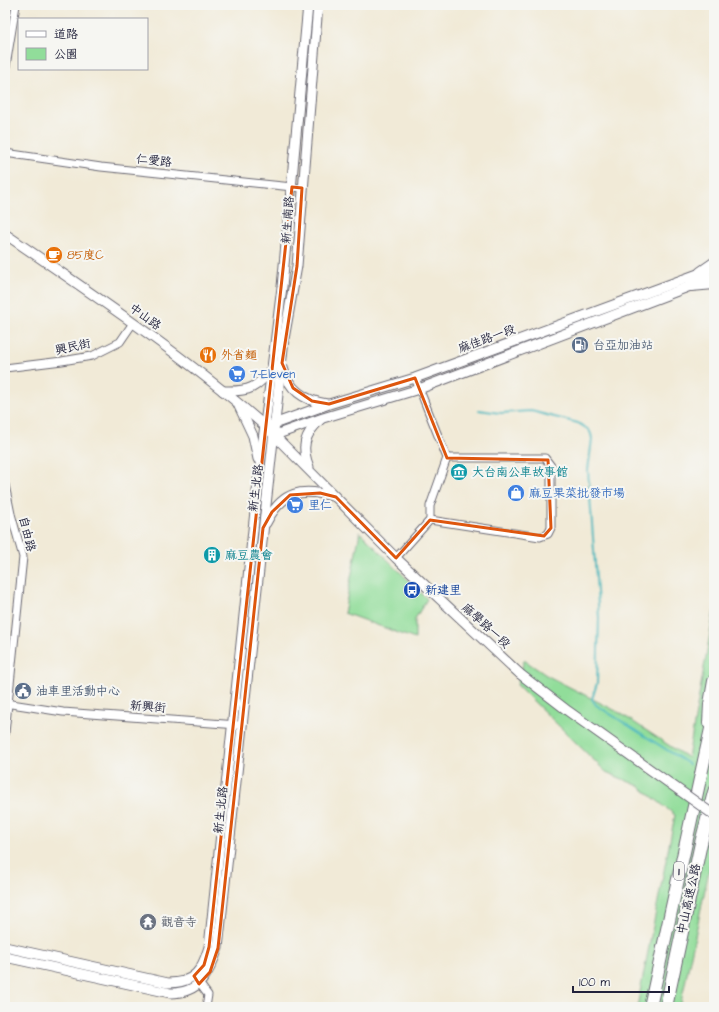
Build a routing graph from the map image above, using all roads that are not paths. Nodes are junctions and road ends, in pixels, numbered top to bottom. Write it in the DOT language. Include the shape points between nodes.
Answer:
graph roads {
  1 [pos="16,5"];
  2 [pos="308,5"];
  3 [pos="318,5"];
  4 [pos="5,72"];
  5 [pos="5,152"];
  6 [pos="292,187"];
  7 [pos="302,188"];
  8 [pos="5,234"];
  9 [pos="714,264"];
  10 [pos="714,268"];
  11 [pos="701,273"];
  12 [pos="714,277"];
  13 [pos="714,283"];
  14 [pos="691,285"];
  15 [pos="133,324"];
  16 [pos="282,363"];
  17 [pos="273,367"];
  18 [pos="5,368"];
  19 [pos="415,378"];
  20 [pos="419,389"];
  21 [pos="223,391"];
  22 [pos="236,401"];
  23 [pos="329,404"];
  24 [pos="323,418"];
  25 [pos="276,423"];
  26 [pos="266,427"];
  27 [pos="275,435"];
  28 [pos="447,458"];
  29 [pos="311,472"];
  30 [pos="259,473"];
  31 [pos="5,485"];
  32 [pos="336,497"];
  33 [pos="430,520"];
  34 [pos="263,528"];
  35 [pos="396,558"];
  36 [pos="714,681"];
  37 [pos="7,704"];
  38 [pos="714,715"];
  39 [pos="233,724"];
  40 [pos="243,726"];
  41 [pos="5,733"];
  42 [pos="709,736"];
  43 [pos="714,792"];
  44 [pos="714,815"];
  45 [pos="5,948"];
  46 [pos="5,957"];
  47 [pos="197,980"];
  48 [pos="206,1007"];
  49 [pos="650,1007"];
  50 [pos="666,1007"];
  1 -- 4 [label="street"];
  2 -- 6 [label="main road, 新生南路"];
  3 -- 7 [label="main road, 新生南路"];
  5 -- 6 [label="street, 仁愛路" via="101,167"];
  6 -- 7 [label="street, 仁愛路"];
  6 -- 17 [label="main road, 新生南路"];
  7 -- 16 [label="main road, 新生南路" via="297,266"];
  8 -- 15 [label="main road, 中山路"];
  9 -- 11 [label="highway"];
  10 -- 11 [label="main road, 麻佳路一段"];
  11 -- 19 [label="main road, 麻佳路一段"];
  12 -- 14 [label="main road, 麻佳路一段"];
  13 -- 14 [label="highway"];
  14 -- 20 [label="main road, 麻佳路一段"];
  15 -- 18 [label="street, 興民街" via="120,342 92,356"];
  15 -- 21 [label="main road, 中山路"];
  16 -- 23 [label="main road" via="285,375 293,388 312,401"];
  16 -- 25 [label="main road, 新生南路"];
  17 -- 21 [label="main road" via="252,388 243,391"];
  17 -- 26 [label="main road, 新生南路"];
  19 -- 20 [label="street"];
  19 -- 23 [label="main road, 麻佳路一段"];
  20 -- 24 [label="main road, 麻佳路一段"];
  20 -- 28 [label="street"];
  21 -- 22 [label="main road, 中山路"];
  22 -- 26 [label="main road, 中山路"];
  22 -- 30 [label="main road" via="255,443"];
  23 -- 25 [label="main road, 麻佳路一段"];
  24 -- 27 [label="main road, 麻佳路一段"];
  24 -- 29 [label="main road" via="312,427 304,442 305,457"];
  25 -- 26 [label="main road, 麻佳路一段"];
  25 -- 27 [label="main road, 新生南路"];
  26 -- 27 [label="main road, 麻學路一段"];
  26 -- 30 [label="main road, 新生北路"];
  27 -- 29 [label="main road, 麻學路一段"];
  27 -- 34 [label="main road, 新生北路"];
  28 -- 33 [label="street" via="430,506"];
  28 -- 33 [label="street" via="545,458 551,466 551,528 548,534 540,537"];
  29 -- 32 [label="main road, 麻學路一段"];
  30 -- 39 [label="main road, 新生北路"];
  31 -- 37 [label="street, 自由路" via="23,557"];
  32 -- 34 [label="main road" via="304,492 290,495 272,512"];
  32 -- 35 [label="main road, 麻學路一段"];
  33 -- 35 [label="street"];
  34 -- 40 [label="main road, 新生北路"];
  35 -- 44 [label="main road, 麻學路一段, bridge" via="520,674"];
  36 -- 42 [label="highway"];
  37 -- 39 [label="street, 新興街" via="63,712"];
  37 -- 41 [label="street, 自由路"];
  38 -- 42 [label="highway, 中山高速公路 / 1"];
  39 -- 40 [label="street, 新興街"];
  39 -- 47 [label="main road, 新生北路" via="209,946"];
  40 -- 47 [label="main road, 新生北路" via="218,948 210,972"];
  42 -- 49 [label="highway, 中山高速公路 / 1"];
  43 -- 50 [label="highway, 中山高速公路 / 1"];
  45 -- 47 [label="main road" via="168,983"];
  46 -- 47 [label="main road, 新生北路" via="170,993 178,993"];
  47 -- 48 [label="street" via="208,995"];
}
